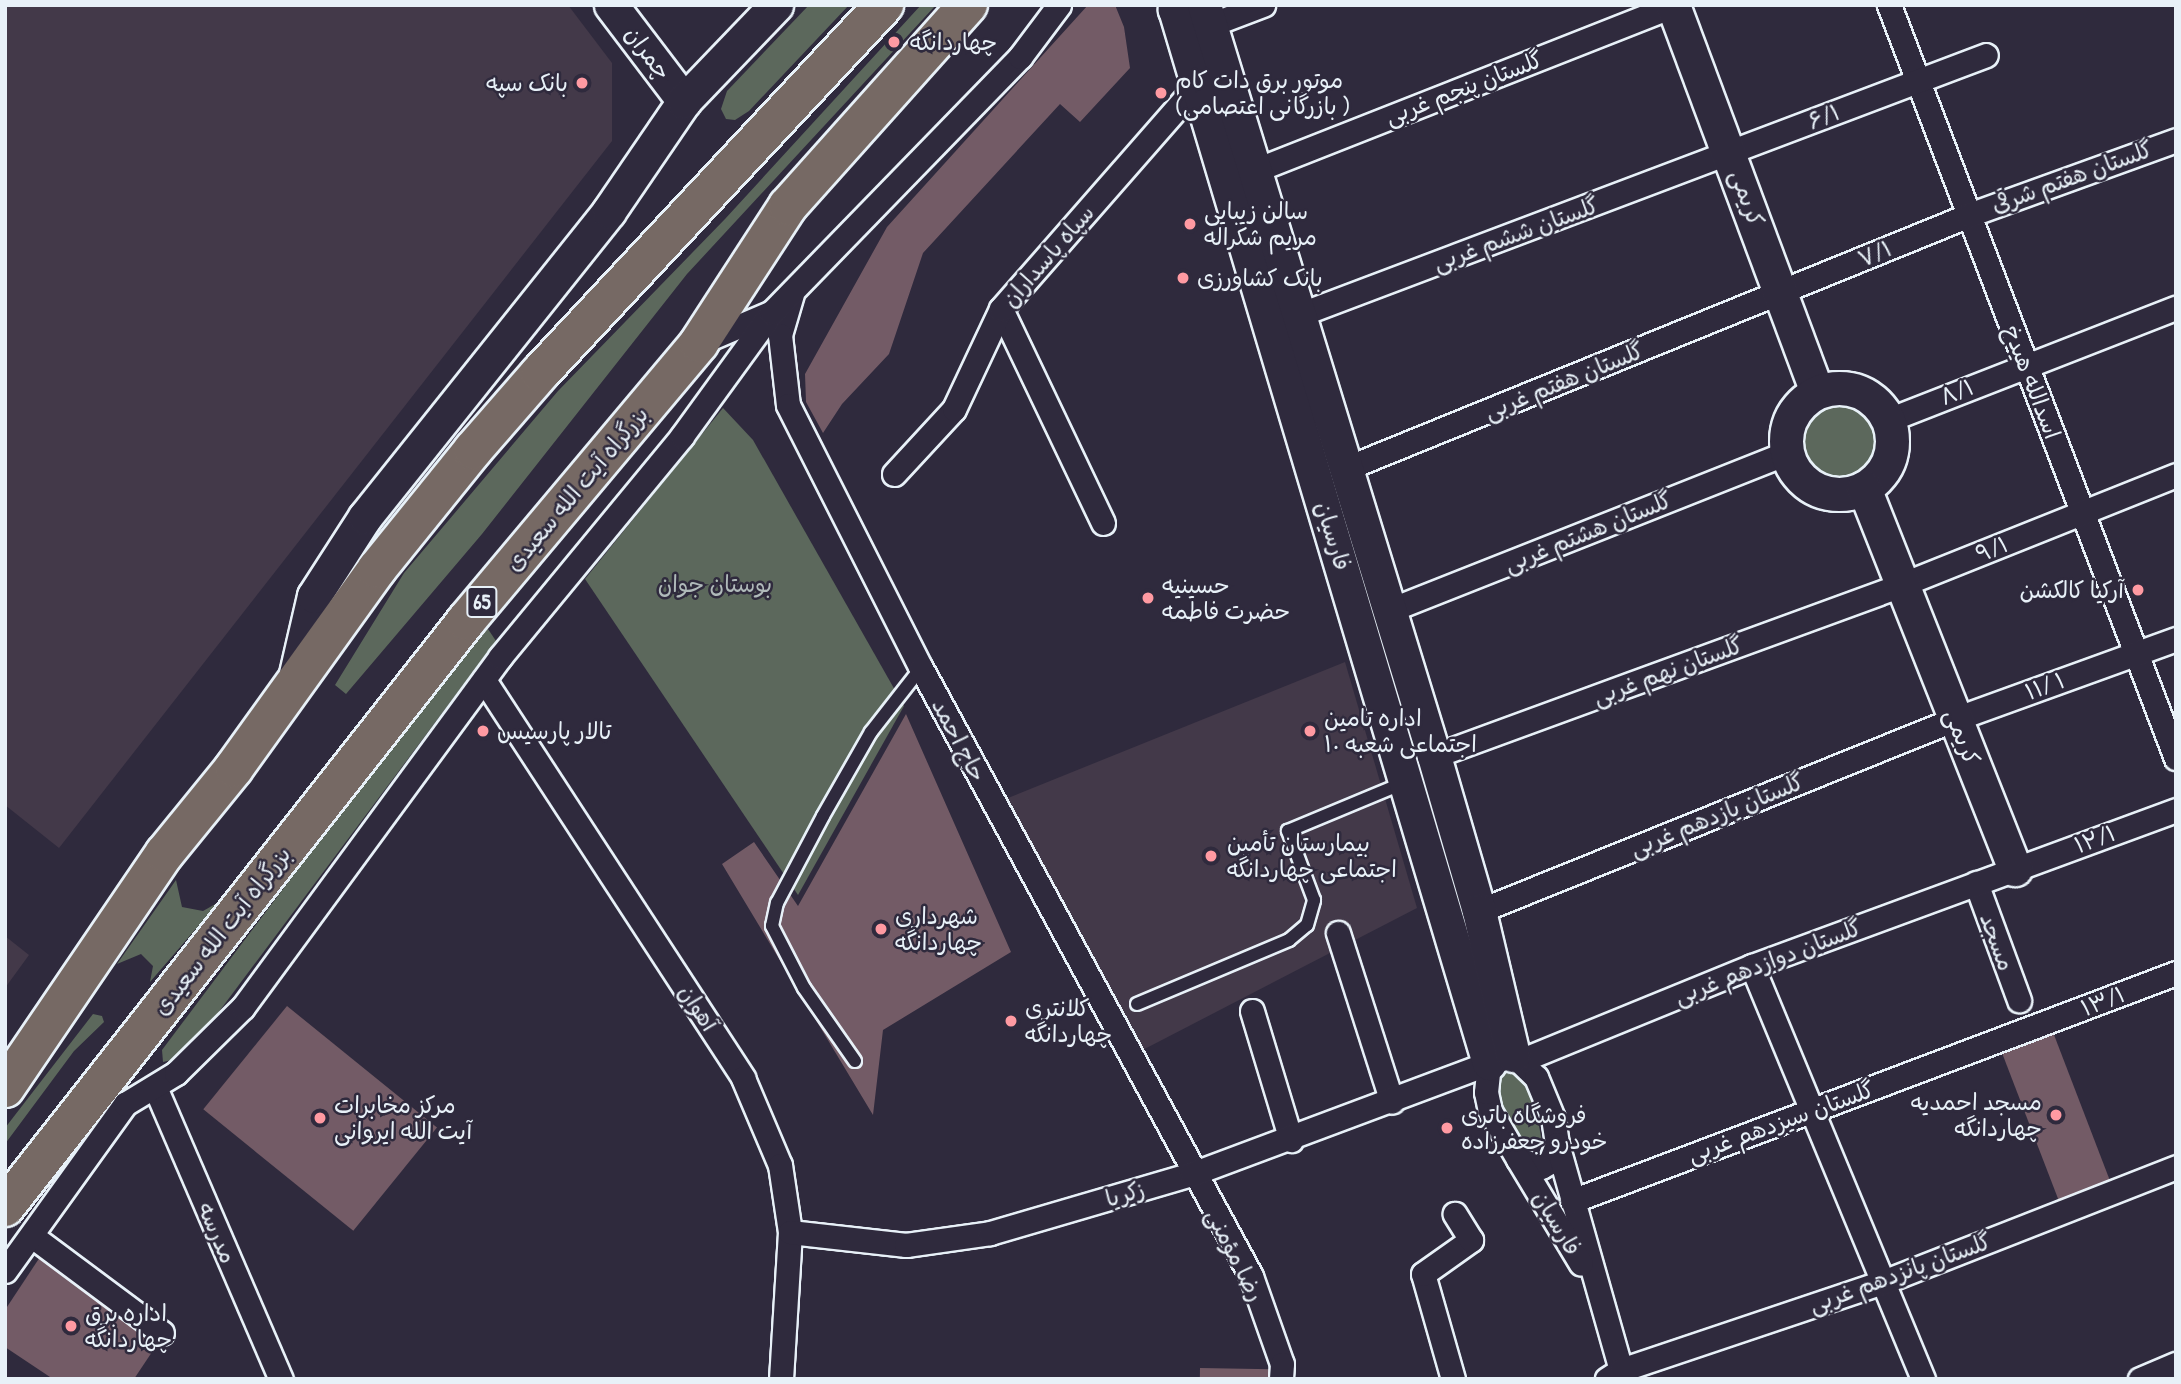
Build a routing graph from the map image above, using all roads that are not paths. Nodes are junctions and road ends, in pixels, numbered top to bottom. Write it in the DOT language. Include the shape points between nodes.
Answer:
graph roads {
  1 [pos="611,5"];
  2 [pos="776,5"];
  3 [pos="884,5"];
  4 [pos="968,5"];
  5 [pos="1059,5"];
  6 [pos="1263,5"];
  7 [pos="1674,5"];
  8 [pos="1889,5"];
  9 [pos="1189,10"];
  10 [pos="1986,55"];
  11 [pos="1917,81"];
  12 [pos="1198,84"];
  13 [pos="684,101"];
  14 [pos="2176,140"];
  15 [pos="1731,154"];
  16 [pos="1256,170"];
  17 [pos="1969,215"];
  18 [pos="792,291"];
  19 [pos="1782,294"];
  20 [pos="2176,307"];
  21 [pos="1001,310"];
  22 [pos="772,312"];
  23 [pos="1301,314"];
  24 [pos="699,343"];
  25 [pos="2026,365"];
  26 [pos="1817,392"];
  27 [pos="1888,420"];
  28 [pos="1787,453"];
  29 [pos="1347,468"];
  30 [pos="894,474"];
  31 [pos="2176,475"];
  32 [pos="1864,488"];
  33 [pos="2082,513"];
  34 [pos="1103,523"];
  35 [pos="1901,585"];
  36 [pos="1390,610"];
  37 [pos="2176,639"];
  38 [pos="2136,653"];
  39 [pos="921,668"];
  40 [pos="295,678"];
  41 [pos="484,680"];
  42 [pos="1955,719"];
  43 [pos="1434,756"];
  44 [pos="2176,758"];
  45 [pos="1406,782"];
  46 [pos="2176,810"];
  47 [pos="2015,869"];
  48 [pos="1976,883"];
  49 [pos="1479,911"];
  50 [pos="1338,933"];
  51 [pos="1752,966"];
  52 [pos="2176,973"];
  53 [pos="2019,1000"];
  54 [pos="1137,1004"];
  55 [pos="1252,1011"];
  56 [pos="2030,1030"];
  57 [pos="855,1061"];
  58 [pos="1502,1068"];
  59 [pos="155,1087"];
  60 [pos="5,1088"];
  61 [pos="113,1094"];
  62 [pos="1392,1102"];
  63 [pos="1812,1111"];
  64 [pos="1292,1140"];
  65 [pos="1557,1144"];
  66 [pos="1517,1159"];
  67 [pos="2176,1167"];
  68 [pos="1192,1174"];
  69 [pos="1572,1201"];
  70 [pos="5,1207"];
  71 [pos="1455,1214"];
  72 [pos="790,1232"];
  73 [pos="33,1236"];
  74 [pos="5,1271"];
  75 [pos="1883,1282"];
  76 [pos="1596,1287"];
  77 [pos="163,1333"];
  78 [pos="2176,1364"];
  79 [pos="1614,1375"];
  80 [pos="281,1379"];
  81 [pos="781,1379"];
  82 [pos="1281,1379"];
  83 [pos="1453,1379"];
  84 [pos="1923,1379"];
  85 [pos="2140,1379"];
  1 -- 13 [label="street, چمران"];
  2 -- 13 [label="street"];
  3 -- 40 [label="highway" via="540,373 386,558"];
  4 -- 24 [label="highway, بزرگراه آیت الله سعیدی / 65" via="788,206"];
  5 -- 18 [label="street" via="1020,57"];
  6 -- 9 [label="street"];
  7 -- 15 [label="street, کریمی"];
  7 -- 16 [label="street, گلستان پنجم غربی"];
  8 -- 11 [label="street, اسدالله هیدخ"];
  9 -- 12 [label="street, فارسیان"];
  9 -- 16 [label="street, فارسیان"];
  10 -- 11 [label="street, ۶/۱"];
  11 -- 15 [label="street, ۶/۱"];
  11 -- 17 [label="street, اسدالله هیدخ"];
  12 -- 21 [label="street, سپاه پاسداران"];
  12 -- 45 [label="street, فارسیان"];
  13 -- 40 [label="street" via="610,211 365,517 314,596"];
  14 -- 17 [label="street, گلستان هفتم شرقی"];
  15 -- 19 [label="street, کریمی"];
  15 -- 23 [label="street, گلستان ششم غربی"];
  16 -- 23 [label="street, فارسیان"];
  17 -- 19 [label="street, ۷/۱"];
  17 -- 25 [label="street, اسدالله هیدخ"];
  18 -- 22 [label="street"];
  18 -- 39 [label="street, حاج احمد" via="780,335 788,405"];
  19 -- 26 [label="street, کریمی"];
  19 -- 29 [label="street, گلستان هفتم غربی"];
  20 -- 25 [label="street, ۸/۱"];
  21 -- 30 [label="street, سپاه پاسداران" via="954,409"];
  21 -- 34 [label="street"];
  22 -- 24 [label="street"];
  22 -- 41 [label="street" via="682,436"];
  23 -- 29 [label="street, فارسیان"];
  24 -- 61 [label="highway, بزرگراه آیت الله سعیدی / 65" via="466,621"];
  25 -- 27 [label="street, ۸/۱"];
  25 -- 33 [label="street, اسدالله هیدخ"];
  26 -- 27 [label="street" via="1853,389 1869,397"];
  26 -- 28 [label="street" via="1791,418"];
  27 -- 32 [label="street" via="1892,443 1888,461"];
  28 -- 32 [label="street" via="1803,481 1817,489 1849,493"];
  28 -- 36 [label="street, گلستان هشتم غربی"];
  29 -- 36 [label="street, فارسیان"];
  31 -- 33 [label="street, ۹/۱"];
  32 -- 35 [label="street, کریمی"];
  33 -- 35 [label="street, ۹/۱"];
  33 -- 38 [label="street, اسدالله هیدخ"];
  35 -- 42 [label="street, کریمی"];
  35 -- 43 [label="street, گلستان نهم غربی"];
  36 -- 43 [label="street, فارسیان"];
  37 -- 38 [label="street, ۱۱/ ۱"];
  38 -- 42 [label="street, ۱۱/ ۱"];
  38 -- 44 [label="street, اسدالله هیدخ"];
  39 -- 57 [label="lane" via="871,732 822,816 777,903 772,926 804,988"];
  39 -- 68 [label="street, حاج احمد"];
  40 -- 60 [label="highway" via="234,768 165,853"];
  41 -- 59 [label="street" via="243,1007 210,1043"];
  41 -- 72 [label="street, آهوان" via="743,1077 780,1165"];
  42 -- 47 [label="street, کریمی"];
  42 -- 49 [label="street, گلستان یازدهم غربی"];
  43 -- 49 [label="street, فارسیان"];
  45 -- 54 [label="lane" via="1287,831 1314,900 1307,925 1289,940"];
  45 -- 58 [label="street, فارسیان"];
  46 -- 47 [label="street, ۱۲/۱"];
  47 -- 48 [label="street, گلستان دوازدهم غربی"];
  48 -- 51 [label="street, گلستان دوازدهم غربی"];
  48 -- 53 [label="street, مسجد"];
  49 -- 58 [label="street, فارسیان"];
  50 -- 62 [label="street"];
  51 -- 58 [label="street, گلستان دوازدهم غربی"];
  51 -- 63 [label="street"];
  52 -- 56 [label="street, ۱۳/۱"];
  55 -- 64 [label="street"];
  56 -- 63 [label="street, گلستان سیزدهم غربی"];
  58 -- 62 [label="street, زکریا" via="1448,1081"];
  58 -- 65 [label="street, فارسیان" via="1545,1095"];
  58 -- 66 [label="street, فارسیان" via="1499,1132"];
  59 -- 61 [label="street"];
  59 -- 80 [label="street, مدرسه"];
  61 -- 70 [label="highway, بزرگراه آیت الله سعیدی / 65"];
  61 -- 73 [label="street"];
  62 -- 64 [label="street, زکریا"];
  63 -- 69 [label="street, گلستان سیزدهم غربی"];
  63 -- 75 [label="street"];
  64 -- 68 [label="street, زکریا"];
  65 -- 66 [label="street" via="1550,1162 1541,1167"];
  65 -- 69 [label="street, فارسیان"];
  66 -- 76 [label="street, فارسیان"];
  67 -- 75 [label="street, گلستان پانزدهم غربی"];
  68 -- 72 [label="street, زکریا" via="990,1233 906,1245"];
  68 -- 82 [label="street, رضا مؤمنی" via="1251,1276 1282,1364"];
  69 -- 76 [label="street, فارسیان"];
  71 -- 83 [label="street" via="1471,1240 1423,1274"];
  72 -- 81 [label="street, آهوان"];
  73 -- 74 [label="street"];
  73 -- 77 [label="street"];
  75 -- 79 [label="street, گلستان پانزدهم غربی"];
  75 -- 84 [label="street"];
  76 -- 79 [label="street, فارسیان"];
  78 -- 85 [label="street"];
}
